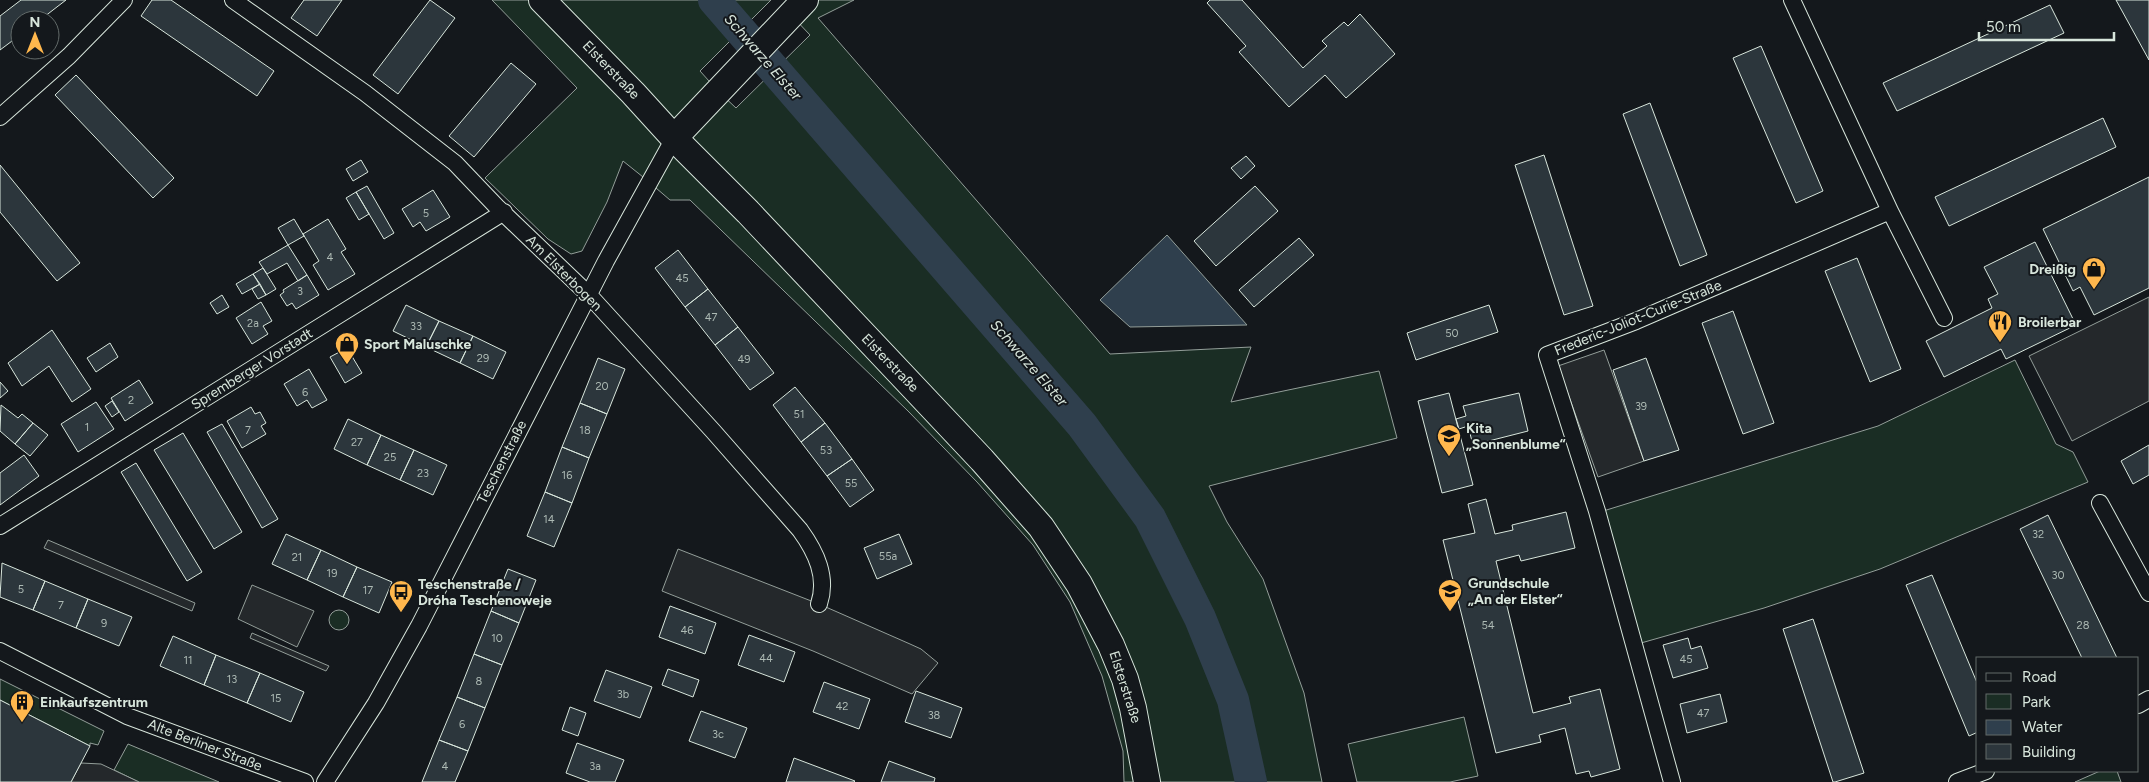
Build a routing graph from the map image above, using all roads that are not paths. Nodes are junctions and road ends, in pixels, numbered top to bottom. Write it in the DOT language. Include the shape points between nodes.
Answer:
graph roads {
  1 [pos="124,0"];
  2 [pos="234,0"];
  3 [pos="542,0"];
  4 [pos="805,0"];
  5 [pos="1792,0"];
  6 [pos="0,117"];
  7 [pos="674,138"];
  8 [pos="1890,211"];
  9 [pos="504,212"];
  10 [pos="589,295"];
  11 [pos="1944,318"];
  12 [pos="2100,503"];
  13 [pos="0,526"];
  14 [pos="2149,592"];
  15 [pos="819,604"];
  16 [pos="0,652"];
  17 [pos="1983,772"];
  18 [pos="305,782"];
  19 [pos="324,782"];
  20 [pos="1147,782"];
  21 [pos="1672,782"];
  22 [pos="1957,782"];
  1 -- 6 [label="street"];
  2 -- 9 [label="street, Am Elsterbogen" via="455,162"];
  3 -- 7 [label="main road, Elsterstraße"];
  4 -- 7 [label="main road"];
  5 -- 8 [label="street"];
  7 -- 10 [label="street, Teschenstraße"];
  7 -- 20 [label="main road, Elsterstraße" via="982,460 1050,540 1079,584 1125,679"];
  8 -- 11 [label="street"];
  8 -- 21 [label="street, Frederic-Joliot-Curie-Straße" via="1636,321 1547,355 1598,511"];
  9 -- 10 [label="street, Am Elsterbogen"];
  9 -- 13 [label="street, Spremberger Vorstadt"];
  10 -- 15 [label="street, Am Elsterbogen" via="804,536 815,553 823,583"];
  10 -- 19 [label="street, Teschenstraße" via="419,626 366,720"];
  12 -- 14 [label="street"];
  16 -- 18 [label="street, Alte Berliner Straße" via="126,716"];
  17 -- 22 [label="street"];
}
